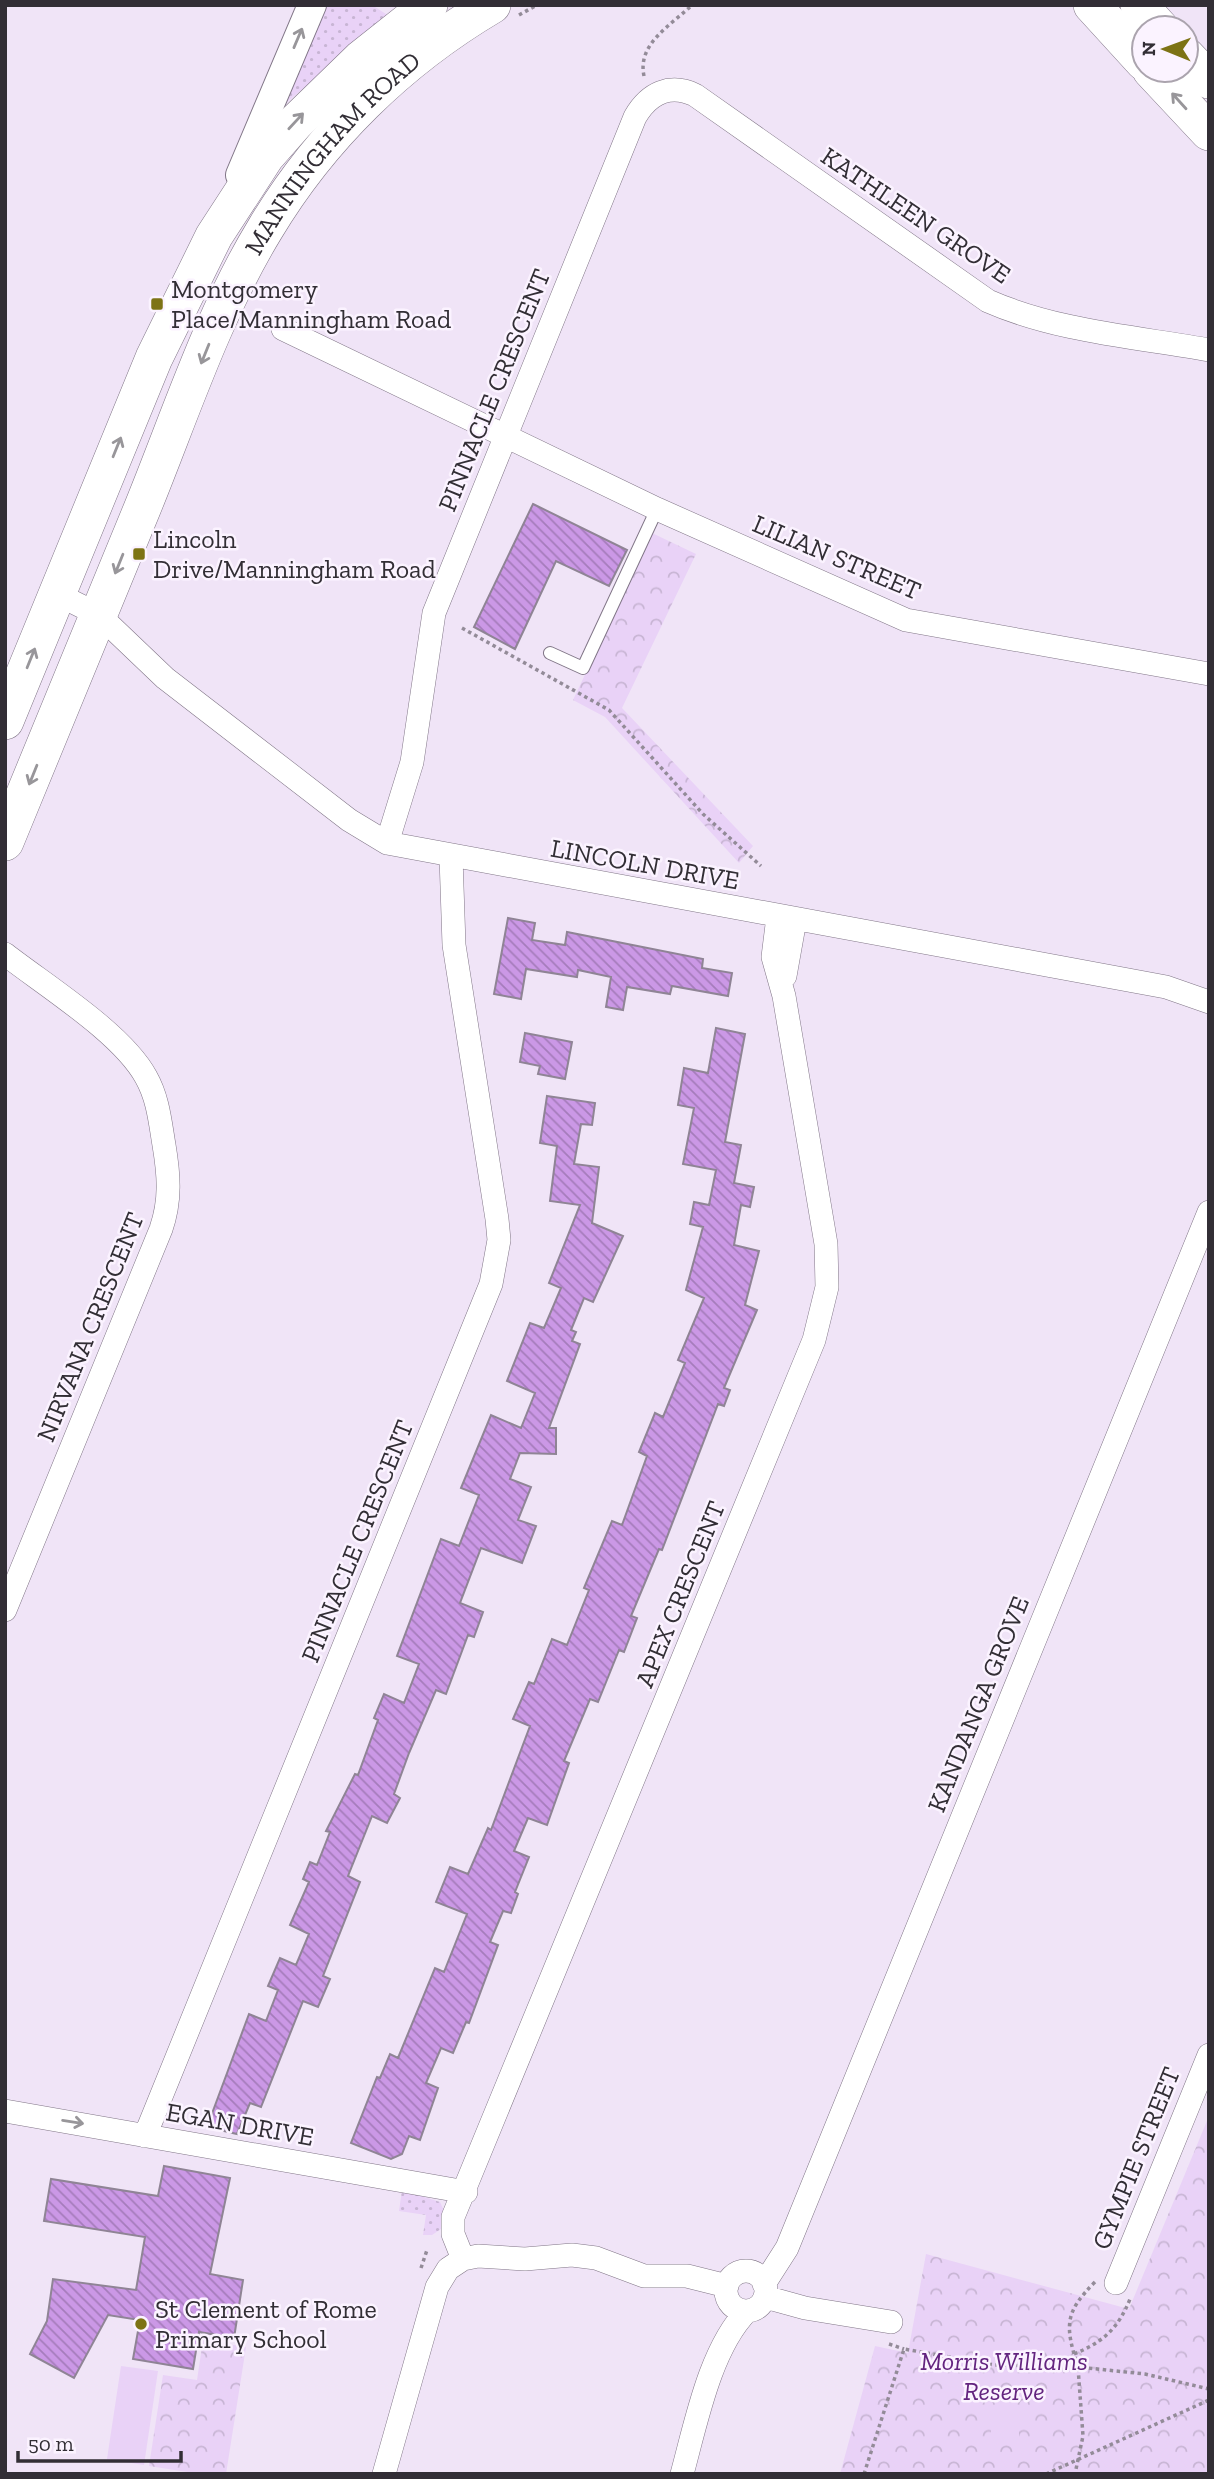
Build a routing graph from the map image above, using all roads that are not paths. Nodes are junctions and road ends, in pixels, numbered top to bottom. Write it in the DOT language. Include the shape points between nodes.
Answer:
graph roads {
  1 [pos="312,5"];
  2 [pos="1092,5"];
  3 [pos="415,6"];
  4 [pos="501,13"];
  5 [pos="1130,47"];
  6 [pos="1164,84"];
  7 [pos="695,95"];
  8 [pos="1209,132"];
  9 [pos="214,236"];
  10 [pos="283,329"];
  11 [pos="1209,350"];
  12 [pos="505,435"];
  13 [pos="657,509"];
  14 [pos="57,594"];
  15 [pos="94,626"];
  16 [pos="550,653"];
  17 [pos="1209,674"];
  18 [pos="9,700"];
  19 [pos="5,842"];
  20 [pos="396,845"];
  21 [pos="442,855"];
  22 [pos="787,919"];
  23 [pos="5,954"];
  24 [pos="1166,987"];
  25 [pos="1209,989"];
  26 [pos="1209,1002"];
  27 [pos="1209,1212"];
  28 [pos="5,1610"];
  29 [pos="1209,2054"];
  30 [pos="5,2111"];
  31 [pos="145,2136"];
  32 [pos="466,2192"];
  33 [pos="463,2259"];
  34 [pos="1105,2283"];
  35 [pos="746,2292"];
  36 [pos="891,2322"];
  37 [pos="384,2474"];
  38 [pos="682,2474"];
  9 -- 1 [label="street, one-way"];
  2 -- 5 [label="main road"];
  9 -- 3 [label="main road, MANNINGHAM ROAD, one-way" via="266,156 295,122"];
  4 -- 15 [label="main road, MANNINGHAM ROAD, one-way" via="427,48 331,138 284,199 245,265 211,338"];
  8 -- 6 [label="main road, one-way"];
  7 -- 11 [label="street, KATHLEEN GROVE" via="988,301 1056,323"];
  7 -- 12 [label="street, PINNACLE CRESCENT" via="664,90 635,117"];
  14 -- 9 [label="main road, MANNINGHAM ROAD, one-way" via="154,358"];
  10 -- 12 [label="street, LILIAN STREET"];
  12 -- 13 [label="street, LILIAN STREET"];
  12 -- 20 [label="street, PINNACLE CRESCENT" via="434,613"];
  13 -- 16 [label="lane" via="583,668"];
  13 -- 17 [label="street, LILIAN STREET" via="906,620"];
  14 -- 15 [label="street, LINCOLN DRIVE"];
  18 -- 14 [label="main road, MANNINGHAM ROAD, one-way"];
  15 -- 19 [label="main road, MANNINGHAM ROAD, one-way"];
  15 -- 20 [label="street, LINCOLN DRIVE" via="349,820"];
  20 -- 21 [label="street, LINCOLN DRIVE"];
  21 -- 22 [label="street, LINCOLN DRIVE"];
  21 -- 31 [label="street, PINNACLE CRESCENT" via="443,914 454,945 497,1219 499,1240 491,1283"];
  22 -- 24 [label="street, LINCOLN DRIVE"];
  22 -- 32 [label="street, APEX CRESCENT" via="773,957 784,996 826,1244 827,1287 820,1323"];
  23 -- 28 [label="street, NIRVANA CRESCENT" via="107,1033 141,1069 157,1104 169,1184 161,1229"];
  24 -- 25 [label="street, LINCOLN DRIVE"];
  24 -- 26 [label="street, LINCOLN DRIVE"];
  27 -- 35 [label="street, KANDANGA GROVE" via="799,2218"];
  29 -- 34 [label="street, GYMPIE STREET"];
  30 -- 31 [label="street, EGAN DRIVE, one-way"];
  31 -- 32 [label="street, EGAN DRIVE"];
  32 -- 33 [label="street" via="467,2248"];
  33 -- 35 [label="street" via="585,2256 644,2276 687,2276"];
  33 -- 37 [label="street" via="448,2269 437,2287"];
  35 -- 36 [label="street" via="805,2308"];
  35 -- 38 [label="street, KANDANGA GROVE" via="706,2388"];
}
